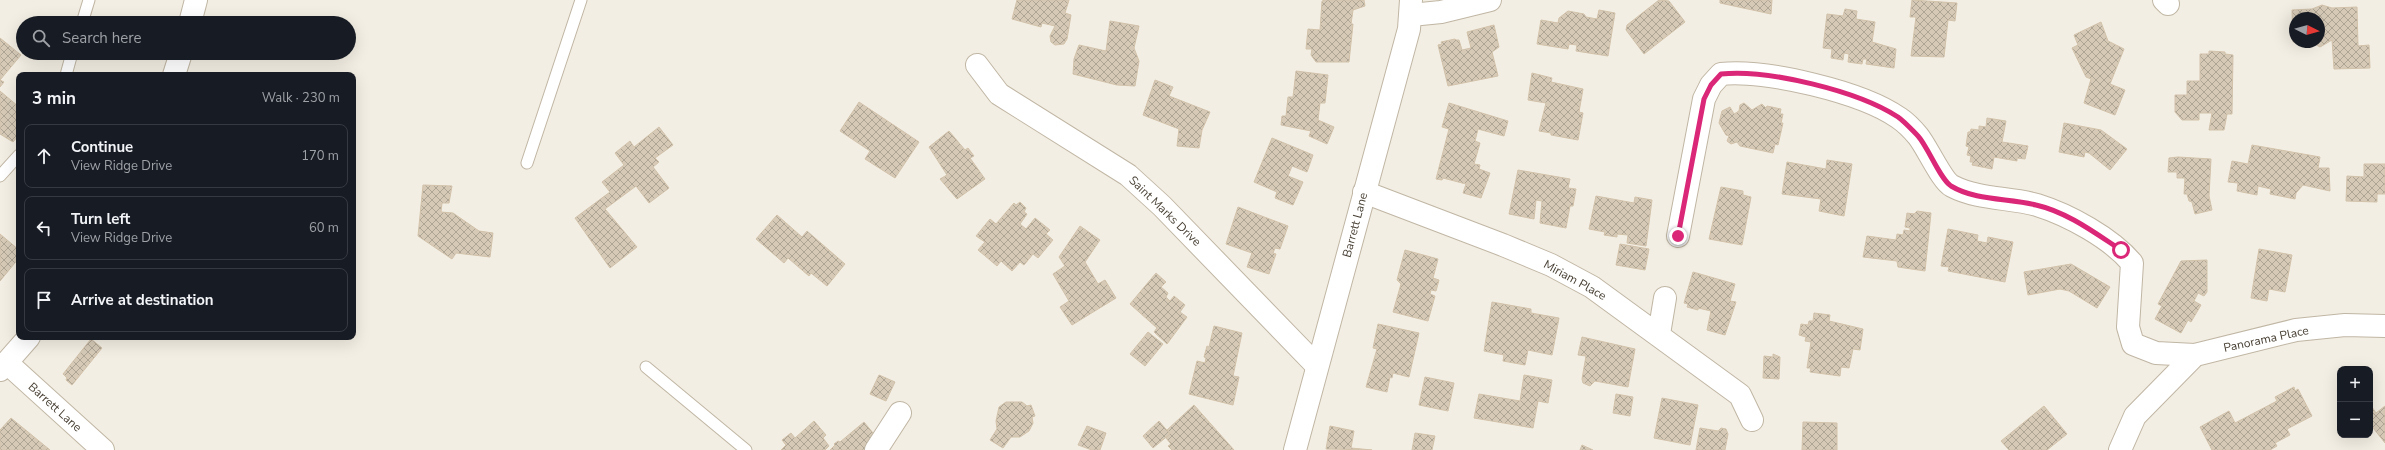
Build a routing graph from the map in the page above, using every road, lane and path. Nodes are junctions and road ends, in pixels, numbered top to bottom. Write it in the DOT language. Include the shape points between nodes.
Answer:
graph roads {
  1 [pos="89,0"];
  2 [pos="196,0"];
  3 [pos="581,0"];
  4 [pos="1490,0"];
  5 [pos="1411,8"];
  6 [pos="84,16"];
  7 [pos="192,16"];
  8 [pos="70,60"];
  9 [pos="179,60"];
  10 [pos="977,65"];
  11 [pos="67,72"];
  12 [pos="175,72"];
  13 [pos="16,158"];
  14 [pos="527,163"];
  15 [pos="0,176"];
  16 [pos="1364,192"];
  17 [pos="1678,236"];
  18 [pos="1665,298"];
  19 [pos="2385,326"];
  20 [pos="1659,334"];
  21 [pos="26,340"];
  22 [pos="2195,355"];
  23 [pos="1317,366"];
  24 [pos="3,367"];
  25 [pos="646,367"];
  26 [pos="900,413"];
  27 [pos="1752,420"];
  28 [pos="103,450"];
  29 [pos="746,450"];
  30 [pos="876,450"];
  31 [pos="1295,450"];
  32 [pos="2120,450"];
  1 -- 6 [label="lane"];
  2 -- 7 [label="street"];
  3 -- 14 [label="lane"];
  4 -- 5 [label="street" via="1441,12"];
  5 -- 16 [label="street, Barrett Lane" via="1403,52"];
  8 -- 11 [label="lane"];
  9 -- 12 [label="street"];
  10 -- 23 [label="street, Saint Marks Drive" via="999,94 1128,175 1145,190"];
  13 -- 15 [label="lane"];
  16 -- 20 [label="street, Miriam Place" via="1551,265 1592,287"];
  16 -- 23 [label="street, Barrett Lane"];
  17 -- 22 [label="street" via="1704,99 1711,85 1721,74 1739,72 1818,86 1859,99 1898,117 1919,137 1949,185 1982,197 2038,205 2079,223 2121,250 2132,263 2128,327 2133,344 2156,353"];
  18 -- 20 [label="street"];
  19 -- 22 [label="street, Panorama Place" via="2345,325 2296,330"];
  20 -- 27 [label="street, Miriam Place" via="1740,395"];
  21 -- 24 [label="street"];
  22 -- 32 [label="street" via="2135,416"];
  23 -- 31 [label="street, Barrett Lane"];
  24 -- 28 [label="street, Barrett Lane"];
  25 -- 29 [label="lane"];
  26 -- 30 [label="street"];
}
